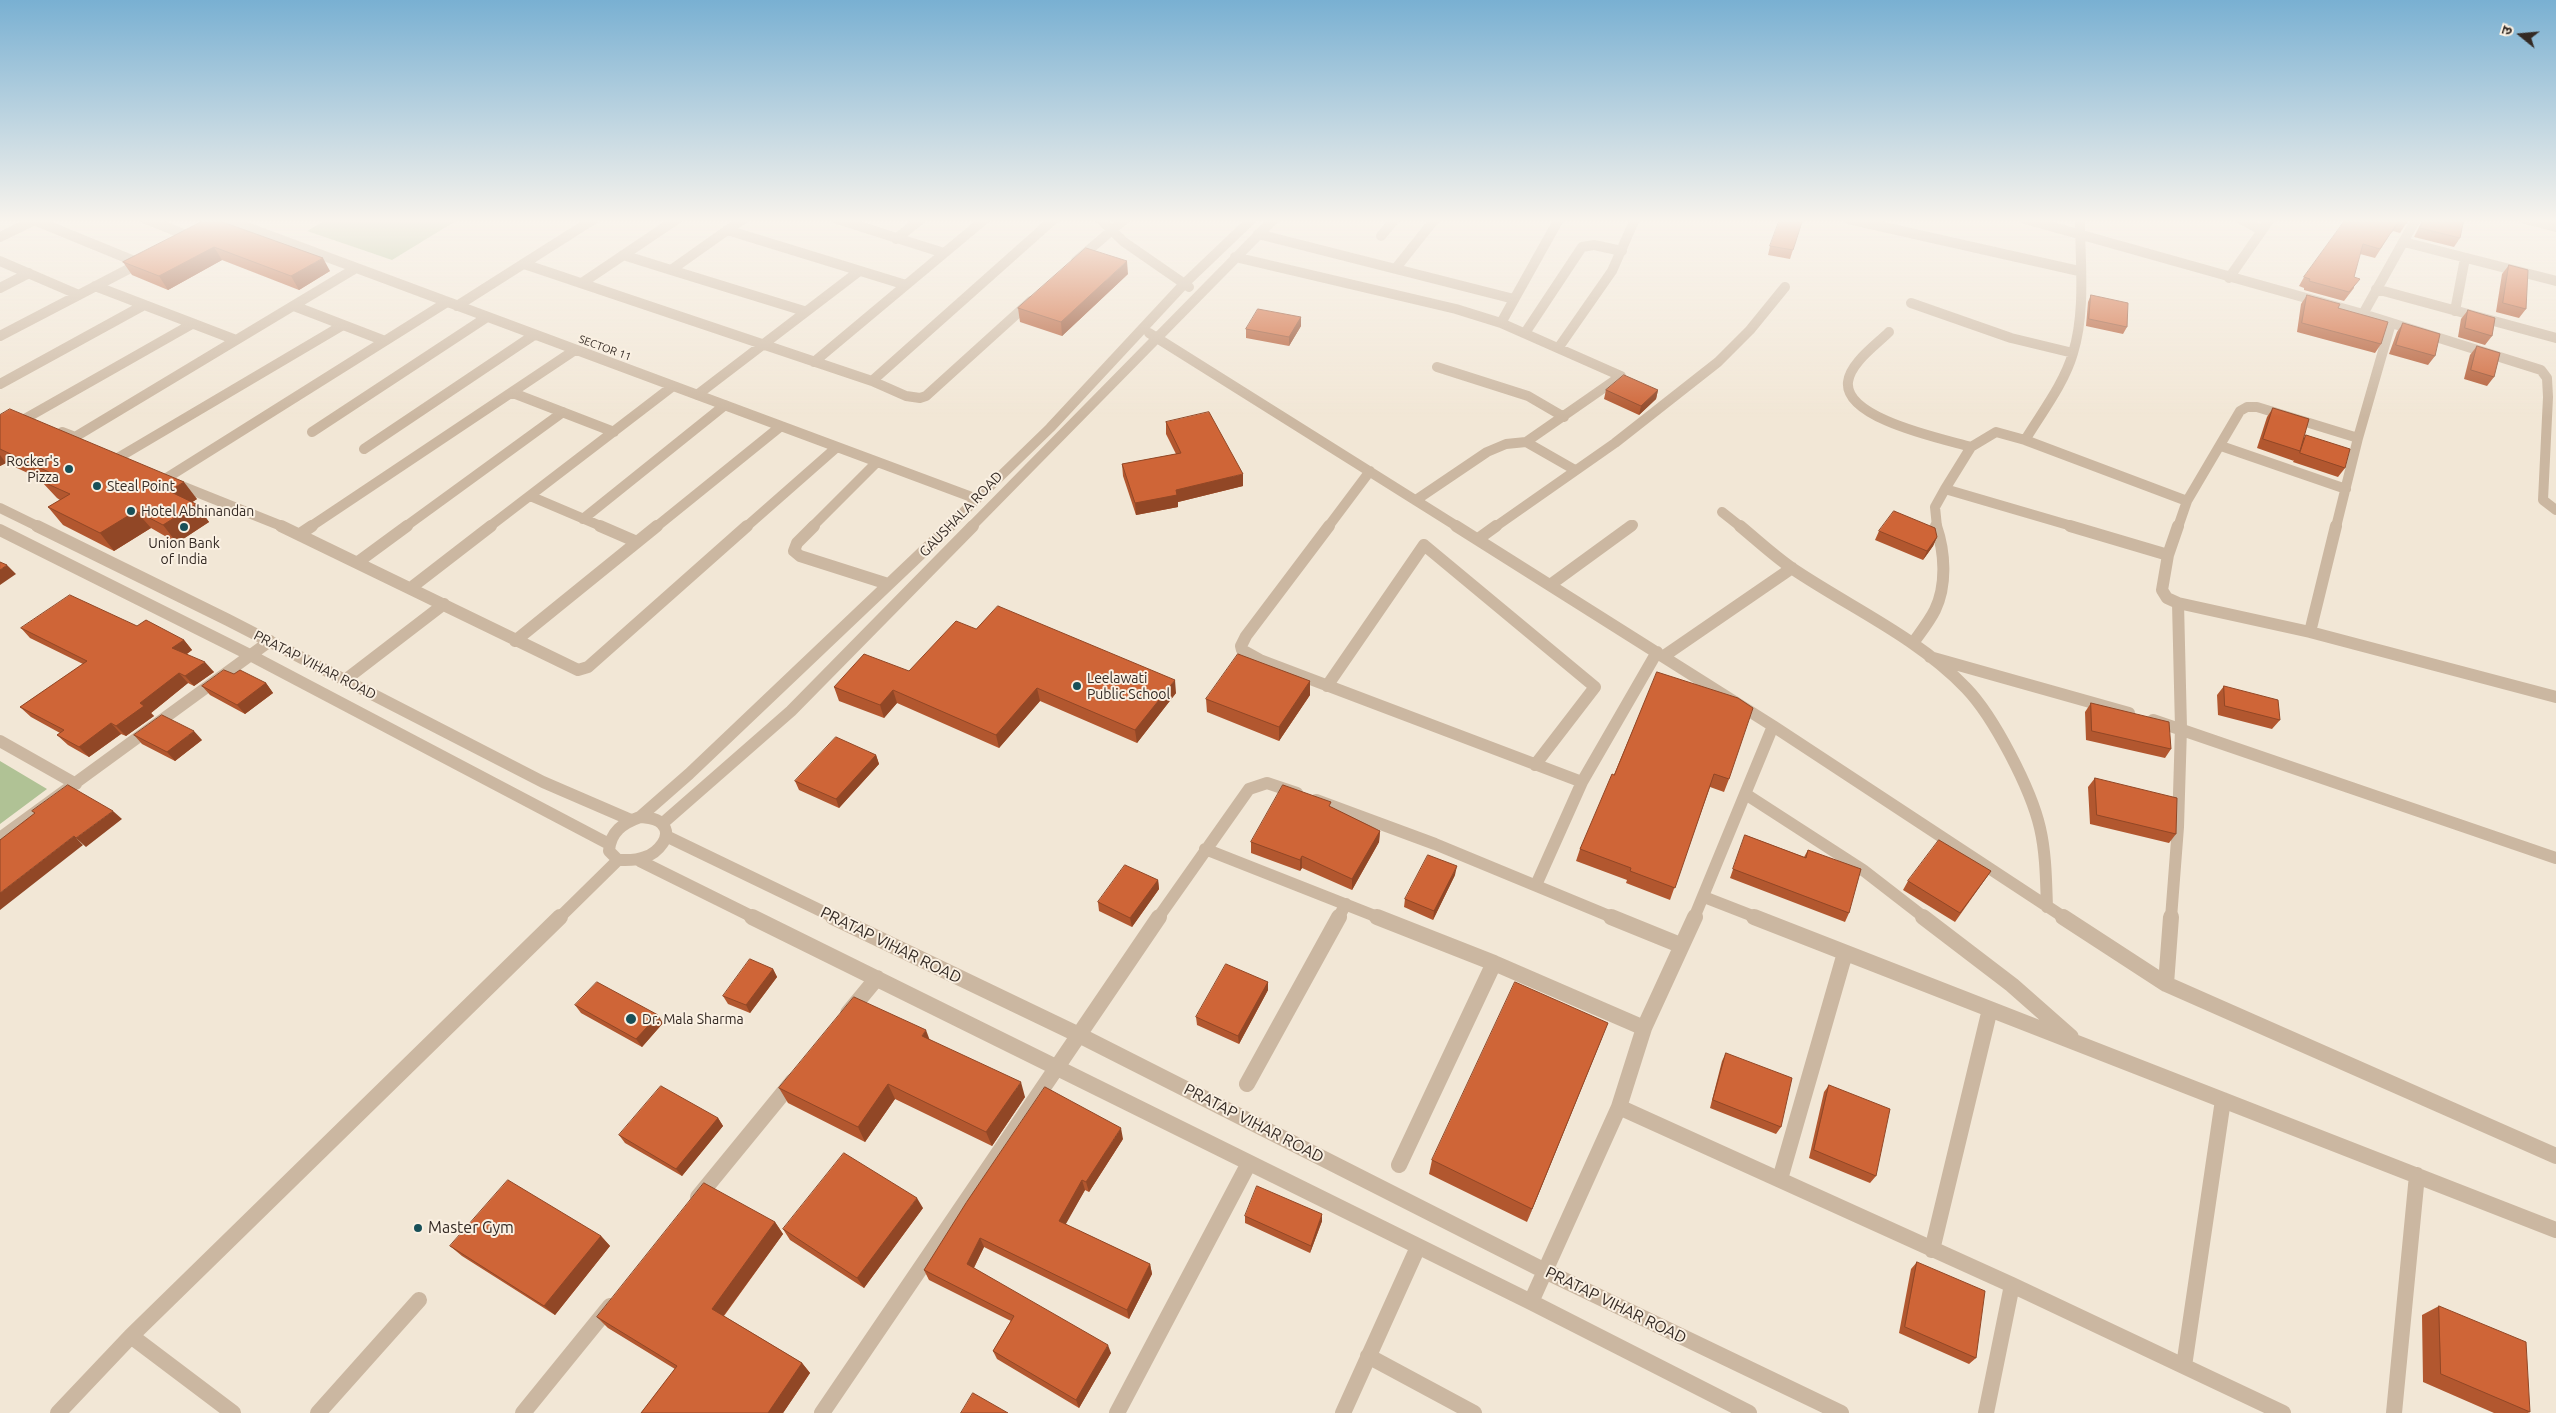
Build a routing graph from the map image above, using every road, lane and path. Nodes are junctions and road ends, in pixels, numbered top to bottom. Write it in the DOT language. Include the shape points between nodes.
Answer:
graph roads {
  1 [pos="58,285"];
  2 [pos="328,285"];
  3 [pos="401,285"];
  4 [pos="491,285"];
  5 [pos="588,285"];
  6 [pos="721,285"];
  7 [pos="840,285"];
  8 [pos="906,285"];
  9 [pos="980,285"];
  10 [pos="1183,285"];
  11 [pos="1185,285"];
  12 [pos="1208,285"];
  13 [pos="1352,285"];
  14 [pos="1460,285"];
  15 [pos="1522,285"];
  16 [pos="1557,285"];
  17 [pos="1603,285"];
  18 [pos="2079,285"];
  19 [pos="2256,285"];
  20 [pos="2378,285"];
  21 [pos="2460,285"];
  22 [pos="95,286"];
  23 [pos="1785,287"];
  24 [pos="2376,289"];
  25 [pos="79,294"];
  26 [pos="1199,294"];
  27 [pos="1037,296"];
  28 [pos="1514,299"];
  29 [pos="447,302"];
  30 [pos="1911,303"];
  31 [pos="144,305"];
  32 [pos="294,306"];
  33 [pos="457,306"];
  34 [pos="804,310"];
  35 [pos="2455,310"];
  36 [pos="2363,314"];
  37 [pos="487,317"];
  38 [pos="1501,323"];
  39 [pos="2391,323"];
  40 [pos="192,324"];
  41 [pos="344,325"];
  42 [pos="1142,328"];
  43 [pos="1889,332"];
  44 [pos="1525,333"];
  45 [pos="534,334"];
  46 [pos="0,336"];
  47 [pos="1156,337"];
  48 [pos="2556,338"];
  49 [pos="236,340"];
  50 [pos="385,341"];
  51 [pos="762,344"];
  52 [pos="1559,348"];
  53 [pos="575,350"];
  54 [pos="2073,352"];
  55 [pos="814,362"];
  56 [pos="1437,367"];
  57 [pos="872,381"];
  58 [pos="0,384"];
  59 [pos="673,386"];
  60 [pos="513,393"];
  61 [pos="697,395"];
  62 [pos="725,406"];
  63 [pos="563,412"];
  64 [pos="1564,417"];
  65 [pos="27,418"];
  66 [pos="779,428"];
  67 [pos="312,432"];
  68 [pos="614,432"];
  69 [pos="0,433"];
  70 [pos="2358,438"];
  71 [pos="2026,440"];
  72 [pos="1526,442"];
  73 [pos="2221,446"];
  74 [pos="837,447"];
  75 [pos="1971,447"];
  76 [pos="364,449"];
  77 [pos="877,462"];
  78 [pos="132,466"];
  79 [pos="1575,470"];
  80 [pos="1370,471"];
  81 [pos="2346,488"];
  82 [pos="1945,489"];
  83 [pos="530,496"];
  84 [pos="977,499"];
  85 [pos="1416,500"];
  86 [pos="2187,501"];
  87 [pos="0,508"];
  88 [pos="2556,510"];
  89 [pos="1722,512"];
  90 [pos="583,519"];
  91 [pos="1633,525"];
  92 [pos="0,530"];
  93 [pos="300,534"];
  94 [pos="1478,539"];
  95 [pos="637,542"];
  96 [pos="2168,555"];
  97 [pos="358,562"];
  98 [pos="1792,568"];
  99 [pos="888,584"];
  100 [pos="1550,585"];
  101 [pos="412,587"];
  102 [pos="2178,603"];
  103 [pos="444,604"];
  104 [pos="2310,632"];
  105 [pos="270,641"];
  106 [pos="515,641"];
  107 [pos="1913,643"];
  108 [pos="1661,654"];
  109 [pos="250,655"];
  110 [pos="1930,657"];
  111 [pos="345,680"];
  112 [pos="1327,686"];
  113 [pos="2556,697"];
  114 [pos="1773,726"];
  115 [pos="2181,728"];
  116 [pos="0,741"];
  117 [pos="1535,765"];
  118 [pos="1582,782"];
  119 [pos="76,784"];
  120 [pos="1747,795"];
  121 [pos="636,818"];
  122 [pos="665,830"];
  123 [pos="0,838"];
  124 [pos="609,844"];
  125 [pos="1205,849"];
  126 [pos="2556,858"];
  127 [pos="618,860"];
  128 [pos="640,861"];
  129 [pos="1536,885"];
  130 [pos="1704,897"];
  131 [pos="1346,904"];
  132 [pos="2048,907"];
  133 [pos="1680,945"];
  134 [pos="1845,953"];
  135 [pos="1494,964"];
  136 [pos="877,978"];
  137 [pos="2166,984"];
  138 [pos="1990,1009"];
  139 [pos="1644,1028"];
  140 [pos="835,1029"];
  141 [pos="1079,1035"];
  142 [pos="2078,1043"];
  143 [pos="804,1067"];
  144 [pos="1056,1067"];
  145 [pos="1248,1084"];
  146 [pos="2223,1100"];
  147 [pos="1619,1107"];
  148 [pos="2556,1156"];
  149 [pos="1249,1163"];
  150 [pos="1399,1165"];
  151 [pos="2417,1176"];
  152 [pos="1780,1179"];
  153 [pos="685,1213"];
  154 [pos="2556,1230"];
  155 [pos="1418,1247"];
  156 [pos="1932,1250"];
  157 [pos="1545,1271"];
  158 [pos="2012,1285"];
  159 [pos="623,1290"];
  160 [pos="420,1300"];
  161 [pos="1531,1302"];
  162 [pos="130,1336"];
  163 [pos="1368,1356"];
  164 [pos="2184,1366"];
  165 [pos="58,1413"];
  166 [pos="233,1413"];
  167 [pos="318,1413"];
  168 [pos="523,1413"];
  169 [pos="822,1413"];
  170 [pos="1117,1413"];
  171 [pos="1343,1413"];
  172 [pos="1474,1413"];
  173 [pos="1749,1413"];
  174 [pos="1841,1413"];
  175 [pos="1986,1413"];
  176 [pos="2283,1413"];
  177 [pos="2394,1413"];
  1 -- 25 [label="street"];
  2 -- 32 [label="street"];
  3 -- 29 [label="street, SECTOR 11"];
  4 -- 33 [label="street"];
  5 -- 51 [label="street"];
  6 -- 34 [label="street"];
  7 -- 34 [label="street"];
  8 -- 55 [label="street"];
  9 -- 57 [label="street"];
  10 -- 42 [label="street, GAUSHALA ROAD"];
  11 -- 26 [label="street"];
  12 -- 26 [label="street, GAUSHALA ROAD"];
  13 -- 38 [label="street"];
  14 -- 28 [label="street"];
  15 -- 28 [label="street"];
  16 -- 44 [label="street"];
  17 -- 52 [label="street"];
  18 -- 54 [label="street"];
  19 -- 36 [label="street"];
  20 -- 24 [label="street"];
  21 -- 35 [label="street"];
  22 -- 25 [label="street"];
  22 -- 31 [label="street"];
  23 -- 79 [label="street" via="1750,330 1718,362 1666,396 1615,443"];
  24 -- 35 [label="street"];
  24 -- 36 [label="street"];
  25 -- 46 [label="street"];
  26 -- 47 [label="street, GAUSHALA ROAD"];
  27 -- 57 [label="street" via="921,399"];
  28 -- 38 [label="street"];
  29 -- 33 [label="street, SECTOR 11"];
  29 -- 50 [label="street"];
  30 -- 54 [label="street" via="1999,335"];
  31 -- 40 [label="street"];
  31 -- 58 [label="street"];
  32 -- 41 [label="street"];
  32 -- 49 [label="street"];
  33 -- 37 [label="street, SECTOR 11"];
  34 -- 51 [label="street"];
  35 -- 48 [label="street"];
  36 -- 39 [label="street"];
  37 -- 45 [label="street, SECTOR 11"];
  37 -- 67 [label="street"];
  38 -- 44 [label="street"];
  39 -- 70 [label="street"];
  39 -- 88 [label="street" via="2541,370 2547,378 2548,396 2543,500"];
  40 -- 49 [label="street"];
  40 -- 65 [label="street"];
  41 -- 50 [label="street"];
  41 -- 78 [label="street" via="111,457"];
  42 -- 47 [label="street"];
  42 -- 84 [label="street, GAUSHALA ROAD" via="1050,428"];
  43 -- 75 [label="street" via="1852,372 1847,384 1849,396 1861,410 1881,420"];
  44 -- 52 [label="street"];
  45 -- 53 [label="street, SECTOR 11"];
  45 -- 76 [label="street"];
  47 -- 80 [label="street"];
  47 -- 122 [label="street, GAUSHALA ROAD" via="791,711"];
  49 -- 65 [label="street" via="79,440"];
  50 -- 93 [label="street" via="161,478"];
  51 -- 55 [label="street"];
  51 -- 61 [label="street"];
  52 -- 64 [label="street" via="1625,378"];
  53 -- 59 [label="street, SECTOR 11"];
  53 -- 60 [label="street"];
  54 -- 71 [label="street"];
  55 -- 57 [label="street"];
  56 -- 64 [label="street" via="1528,396"];
  59 -- 61 [label="street, SECTOR 11"];
  59 -- 68 [label="street"];
  60 -- 63 [label="street"];
  60 -- 93 [label="street"];
  61 -- 62 [label="street, SECTOR 11"];
  62 -- 66 [label="street, SECTOR 11"];
  62 -- 90 [label="street"];
  63 -- 68 [label="street"];
  63 -- 97 [label="street"];
  64 -- 72 [label="street"];
  65 -- 69 [label="street"];
  66 -- 74 [label="street, SECTOR 11"];
  66 -- 95 [label="street"];
  68 -- 83 [label="street"];
  70 -- 73 [label="street" via="2246,406"];
  70 -- 81 [label="street"];
  71 -- 75 [label="street" via="1996,432"];
  71 -- 86 [label="street"];
  72 -- 79 [label="street"];
  72 -- 85 [label="street" via="1506,444 1487,452"];
  73 -- 81 [label="street"];
  73 -- 86 [label="street"];
  74 -- 77 [label="street, SECTOR 11"];
  74 -- 106 [label="street" via="588,667 570,668"];
  75 -- 82 [label="street"];
  77 -- 84 [label="street, SECTOR 11"];
  77 -- 99 [label="street" via="797,543 794,551 800,556"];
  79 -- 94 [label="street"];
  80 -- 85 [label="street"];
  80 -- 112 [label="street" via="1241,646 1250,656"];
  81 -- 104 [label="street"];
  82 -- 96 [label="street"];
  82 -- 107 [label="street" via="1936,507 1943,579 1935,610"];
  83 -- 90 [label="street"];
  83 -- 101 [label="street"];
  84 -- 99 [label="street, GAUSHALA ROAD"];
  85 -- 94 [label="street"];
  86 -- 96 [label="street"];
  87 -- 105 [label="street, PRATAP VIHAR ROAD"];
  89 -- 98 [label="street"];
  90 -- 95 [label="street"];
  91 -- 100 [label="street"];
  92 -- 109 [label="street, PRATAP VIHAR ROAD"];
  93 -- 97 [label="street"];
  94 -- 100 [label="street"];
  95 -- 106 [label="street"];
  96 -- 102 [label="street" via="2162,590 2167,598"];
  97 -- 101 [label="street"];
  98 -- 107 [label="street"];
  98 -- 108 [label="street"];
  99 -- 121 [label="street, GAUSHALA ROAD" via="689,774"];
  100 -- 108 [label="street"];
  101 -- 103 [label="street"];
  102 -- 104 [label="street"];
  102 -- 115 [label="street"];
  103 -- 106 [label="street"];
  103 -- 111 [label="street"];
  104 -- 113 [label="street"];
  105 -- 109 [label="street"];
  105 -- 111 [label="street, PRATAP VIHAR ROAD"];
  107 -- 110 [label="street"];
  108 -- 114 [label="street"];
  108 -- 118 [label="street"];
  109 -- 119 [label="street"];
  109 -- 124 [label="street, PRATAP VIHAR ROAD"];
  110 -- 115 [label="street"];
  110 -- 132 [label="street" via="1967,689 1995,729 2028,793 2040,828"];
  111 -- 121 [label="street, PRATAP VIHAR ROAD" via="542,782"];
  112 -- 117 [label="street"];
  112 -- 117 [label="street" via="1424,545 1595,688"];
  114 -- 120 [label="street"];
  114 -- 132 [label="street"];
  115 -- 126 [label="street"];
  115 -- 137 [label="street" via="2178,827"];
  116 -- 119 [label="street"];
  117 -- 118 [label="street"];
  118 -- 129 [label="street"];
  119 -- 123 [label="street"];
  120 -- 130 [label="street"];
  120 -- 142 [label="street" via="1863,870 2012,985"];
  121 -- 122 [label="street, PRATAP VIHAR ROAD" via="650,817"];
  121 -- 124 [label="street" via="616,831"];
  122 -- 128 [label="street" via="658,851"];
  122 -- 141 [label="street, PRATAP VIHAR ROAD"];
  124 -- 127 [label="street" via="609,850"];
  125 -- 129 [label="street" via="1249,789 1270,783"];
  125 -- 131 [label="street"];
  125 -- 141 [label="street"];
  127 -- 128 [label="street"];
  127 -- 162 [label="street"];
  128 -- 136 [label="street"];
  129 -- 133 [label="street"];
  130 -- 133 [label="street"];
  130 -- 134 [label="street"];
  131 -- 135 [label="street"];
  131 -- 145 [label="street"];
  132 -- 137 [label="street"];
  133 -- 139 [label="street"];
  134 -- 138 [label="street"];
  134 -- 152 [label="street"];
  135 -- 139 [label="street"];
  135 -- 150 [label="street"];
  136 -- 140 [label="street"];
  136 -- 144 [label="street"];
  137 -- 148 [label="street"];
  138 -- 142 [label="street"];
  138 -- 156 [label="street"];
  139 -- 147 [label="street"];
  141 -- 144 [label="street"];
  141 -- 157 [label="street, PRATAP VIHAR ROAD"];
  142 -- 146 [label="street"];
  143 -- 153 [label="street"];
  144 -- 149 [label="street"];
  144 -- 169 [label="street"];
  146 -- 151 [label="street"];
  146 -- 164 [label="street"];
  147 -- 152 [label="street"];
  147 -- 157 [label="street"];
  149 -- 155 [label="street"];
  149 -- 170 [label="street"];
  151 -- 154 [label="street"];
  151 -- 177 [label="street"];
  152 -- 156 [label="street"];
  155 -- 161 [label="street"];
  155 -- 163 [label="street"];
  156 -- 158 [label="street"];
  157 -- 161 [label="street"];
  157 -- 174 [label="street, PRATAP VIHAR ROAD"];
  158 -- 164 [label="street"];
  158 -- 175 [label="street"];
  159 -- 168 [label="street"];
  160 -- 167 [label="street"];
  161 -- 173 [label="street"];
  162 -- 165 [label="street"];
  162 -- 166 [label="street"];
  163 -- 171 [label="street"];
  163 -- 172 [label="street"];
  164 -- 176 [label="street"];
}
